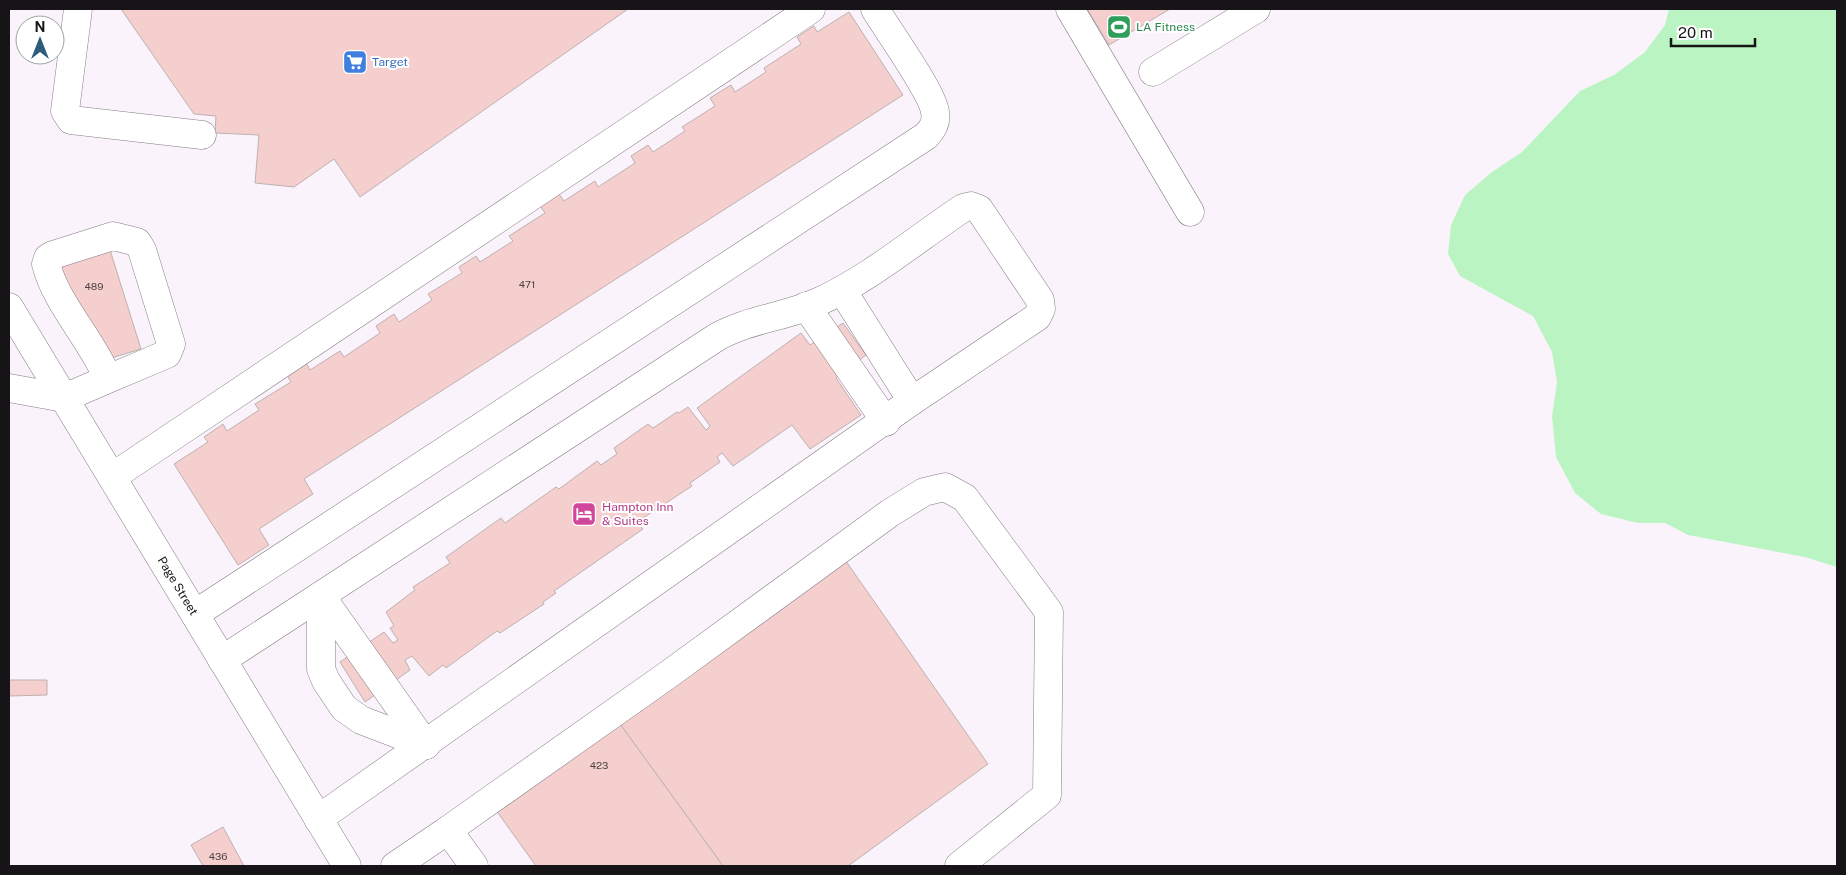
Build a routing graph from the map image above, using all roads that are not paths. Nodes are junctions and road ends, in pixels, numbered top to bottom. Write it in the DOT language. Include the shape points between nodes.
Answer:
graph roads {
  1 [pos="78,9"];
  2 [pos="811,9"];
  3 [pos="875,9"];
  4 [pos="1070,9"];
  5 [pos="1256,9"];
  6 [pos="1153,72"];
  7 [pos="202,135"];
  8 [pos="1190,212"];
  9 [pos="842,290"];
  10 [pos="806,306"];
  11 [pos="9,307"];
  12 [pos="108,379"];
  13 [pos="9,388"];
  14 [pos="64,398"];
  15 [pos="912,401"];
  16 [pos="886,422"];
  17 [pos="112,477"];
  18 [pos="321,596"];
  19 [pos="195,614"];
  20 [pos="222,660"];
  21 [pos="426,745"];
  22 [pos="318,819"];
  23 [pos="448,830"];
  24 [pos="347,866"];
  25 [pos="395,866"];
  26 [pos="474,866"];
  27 [pos="958,866"];
  1 -- 7 [label="main road" via="65,111 67,116 71,120"];
  2 -- 17 [label="main road"];
  3 -- 19 [label="main road" via="932,101 936,111 933,129 926,136"];
  4 -- 8 [label="main road"];
  5 -- 6 [label="main road"];
  9 -- 10 [label="main road"];
  9 -- 15 [label="main road"];
  9 -- 15 [label="main road" via="963,208 971,206 979,209 1040,300 1041,309 1037,317"];
  10 -- 16 [label="main road"];
  10 -- 18 [label="main road" via="738,326 717,337"];
  11 -- 14 [label="main road, Page Street"];
  12 -- 12 [label="main road" via="167,354 171,344 142,250 137,242 113,236 53,255 46,264"];
  12 -- 14 [label="main road"];
  13 -- 14 [label="main road"];
  14 -- 17 [label="main road, Page Street"];
  15 -- 16 [label="main road"];
  16 -- 21 [label="main road"];
  17 -- 19 [label="main road, Page Street"];
  18 -- 20 [label="main road"];
  18 -- 21 [label="main road"];
  18 -- 21 [label="main road" via="321,669 344,708 361,720"];
  19 -- 20 [label="main road, Page Street"];
  20 -- 22 [label="main road, Page Street"];
  21 -- 22 [label="main road"];
  22 -- 24 [label="main road, Page Street"];
  23 -- 25 [label="main road"];
  23 -- 26 [label="main road"];
  23 -- 27 [label="main road" via="890,514 924,492 945,487 966,498 1049,612 1048,795"];
}
